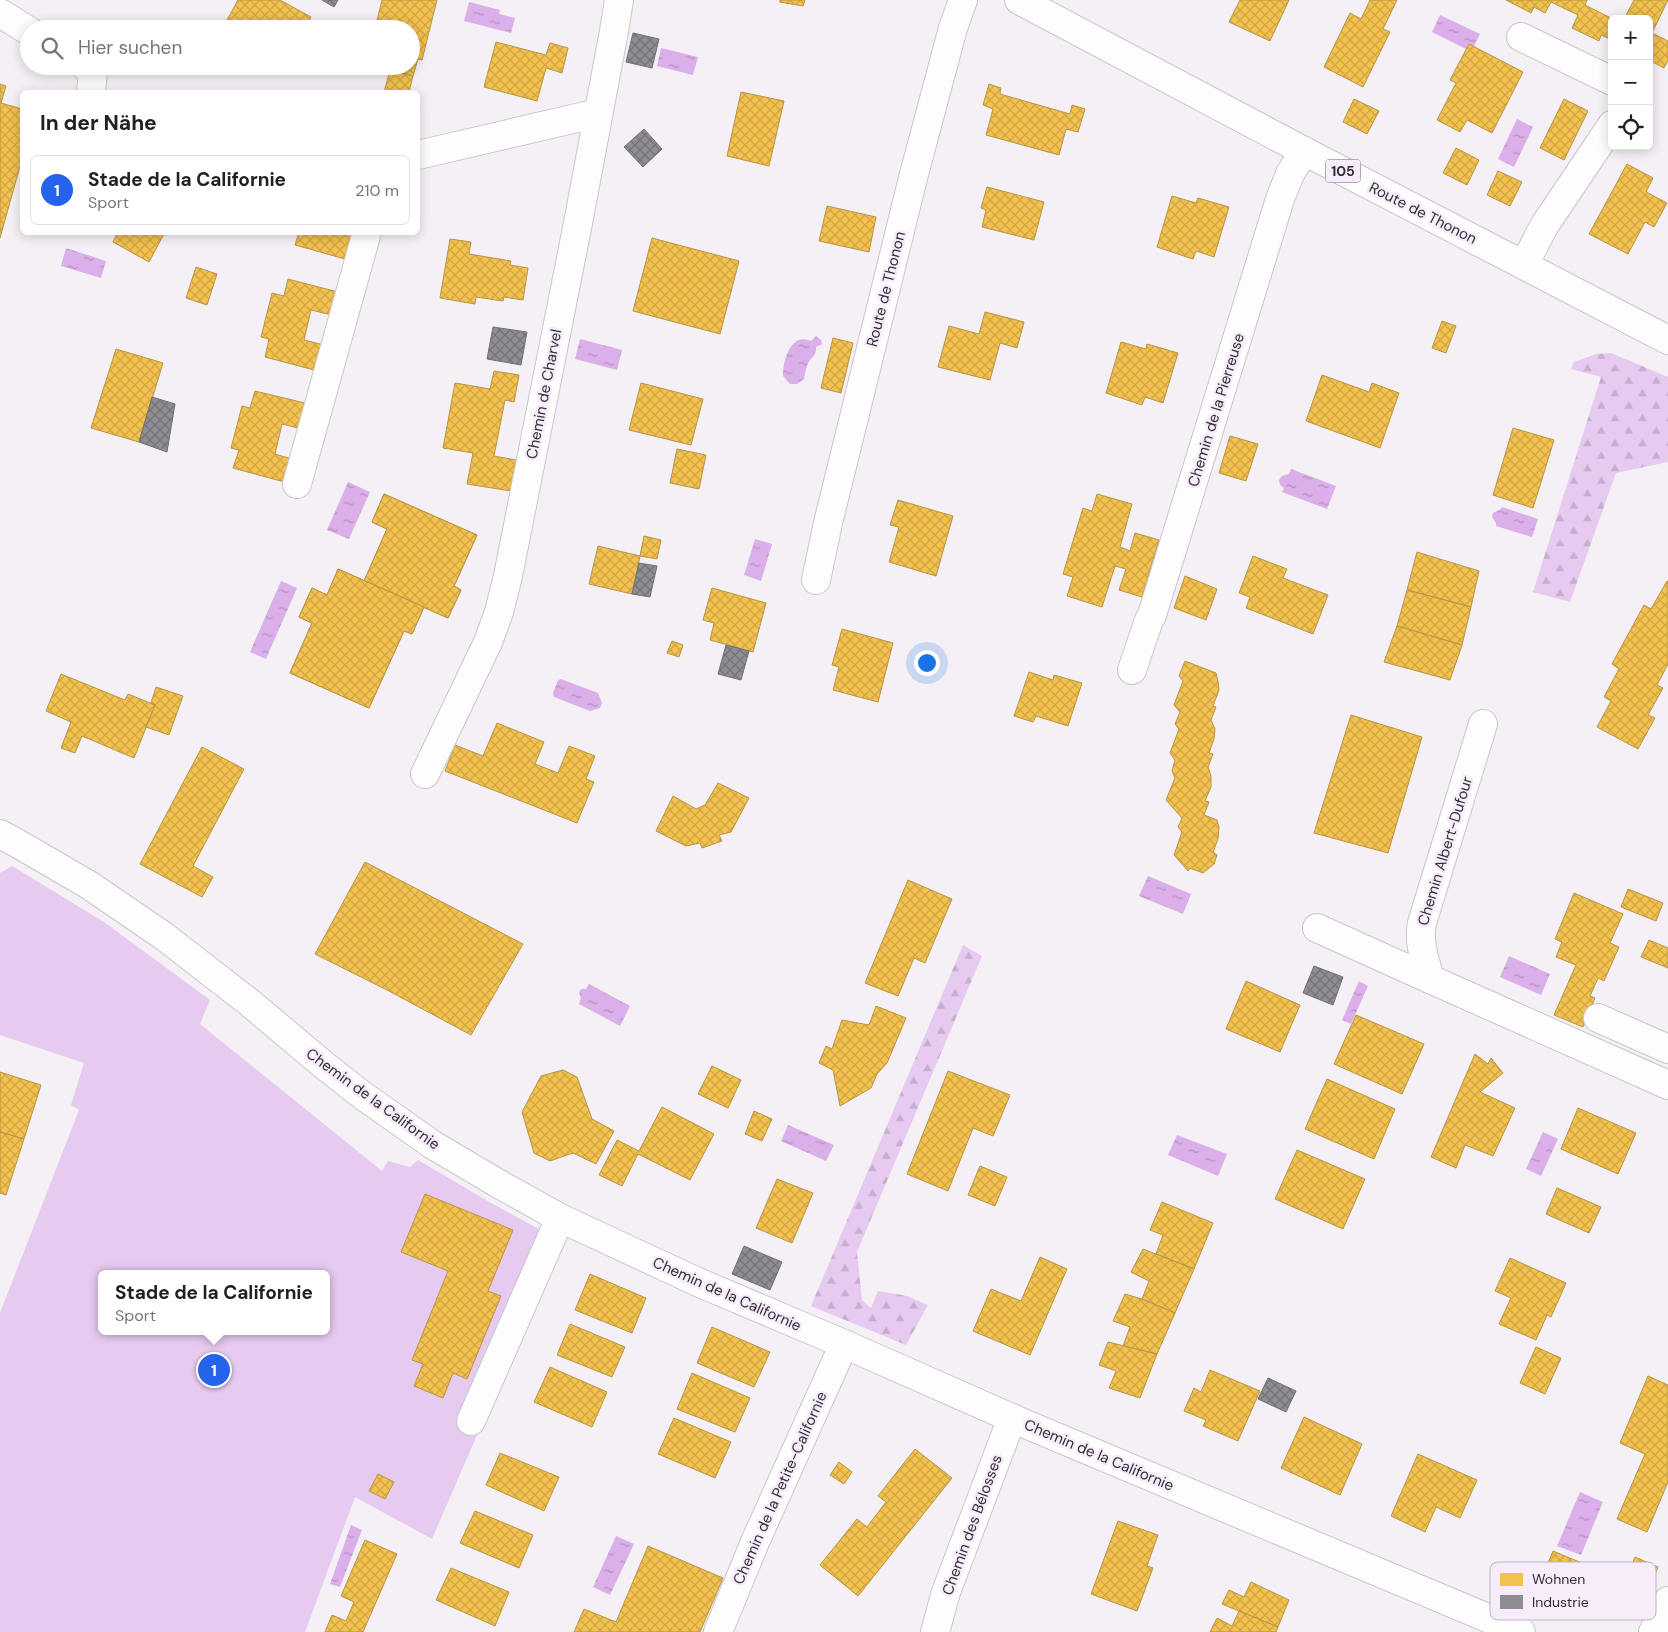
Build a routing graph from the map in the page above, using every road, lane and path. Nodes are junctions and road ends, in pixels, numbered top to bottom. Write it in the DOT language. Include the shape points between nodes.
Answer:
graph roads {
  1 [pos="619,0"];
  2 [pos="963,0"];
  3 [pos="1019,0"];
  4 [pos="7,10"];
  5 [pos="20,22"];
  6 [pos="1521,37"];
  7 [pos="93,75"];
  8 [pos="1608,80"];
  9 [pos="91,90"];
  10 [pos="598,113"];
  11 [pos="1608,131"];
  12 [pos="1304,151"];
  13 [pos="420,155"];
  14 [pos="366,235"];
  15 [pos="1524,265"];
  16 [pos="1668,340"];
  17 [pos="297,484"];
  18 [pos="816,580"];
  19 [pos="1132,670"];
  20 [pos="1484,724"];
  21 [pos="425,774"];
  22 [pos="0,834"];
  23 [pos="1317,928"];
  24 [pos="1430,979"];
  25 [pos="1598,1018"];
  26 [pos="1668,1049"];
  27 [pos="1668,1085"];
  28 [pos="560,1218"];
  29 [pos="844,1344"];
  30 [pos="1012,1418"];
  31 [pos="471,1421"];
  32 [pos="1668,1601"];
  33 [pos="1490,1619"];
  34 [pos="1493,1620"];
  35 [pos="718,1632"];
  36 [pos="935,1632"];
  37 [pos="1522,1632"];
  38 [pos="1653,1632"];
  1 -- 10 [label="street, Chemin de Charvel"];
  2 -- 18 [label="street, Route de Thonon" via="913,178"];
  3 -- 12 [label="street, Route de Thonon / 105"];
  4 -- 5 [label="street"];
  6 -- 8 [label="street"];
  7 -- 9 [label="street"];
  10 -- 13 [label="street"];
  10 -- 21 [label="street, Chemin de Charvel" via="499,612"];
  11 -- 15 [label="street" via="1544,226"];
  12 -- 15 [label="street, Route de Thonon / 105"];
  12 -- 19 [label="street, Chemin de la Pierreuse" via="1280,200 1152,615"];
  14 -- 17 [label="street"];
  15 -- 16 [label="street, Route de Thonon / 105"];
  20 -- 24 [label="street, Chemin Albert-Dufour" via="1420,934"];
  22 -- 28 [label="street, Chemin de la Californie" via="89,885 165,938 347,1083 433,1144"];
  23 -- 24 [label="street"];
  24 -- 27 [label="street"];
  25 -- 26 [label="street"];
  28 -- 29 [label="street, Chemin de la Californie" via="700,1283"];
  28 -- 31 [label="street"];
  29 -- 30 [label="street, Chemin de la Californie"];
  29 -- 35 [label="street, Chemin de la Petite-Californie"];
  30 -- 33 [label="street, Chemin de la Californie"];
  30 -- 36 [label="street, Chemin des Bélosses" via="946,1592"];
  32 -- 38 [label="street"];
  34 -- 37 [label="street, Chemin de la Californie"];
}
